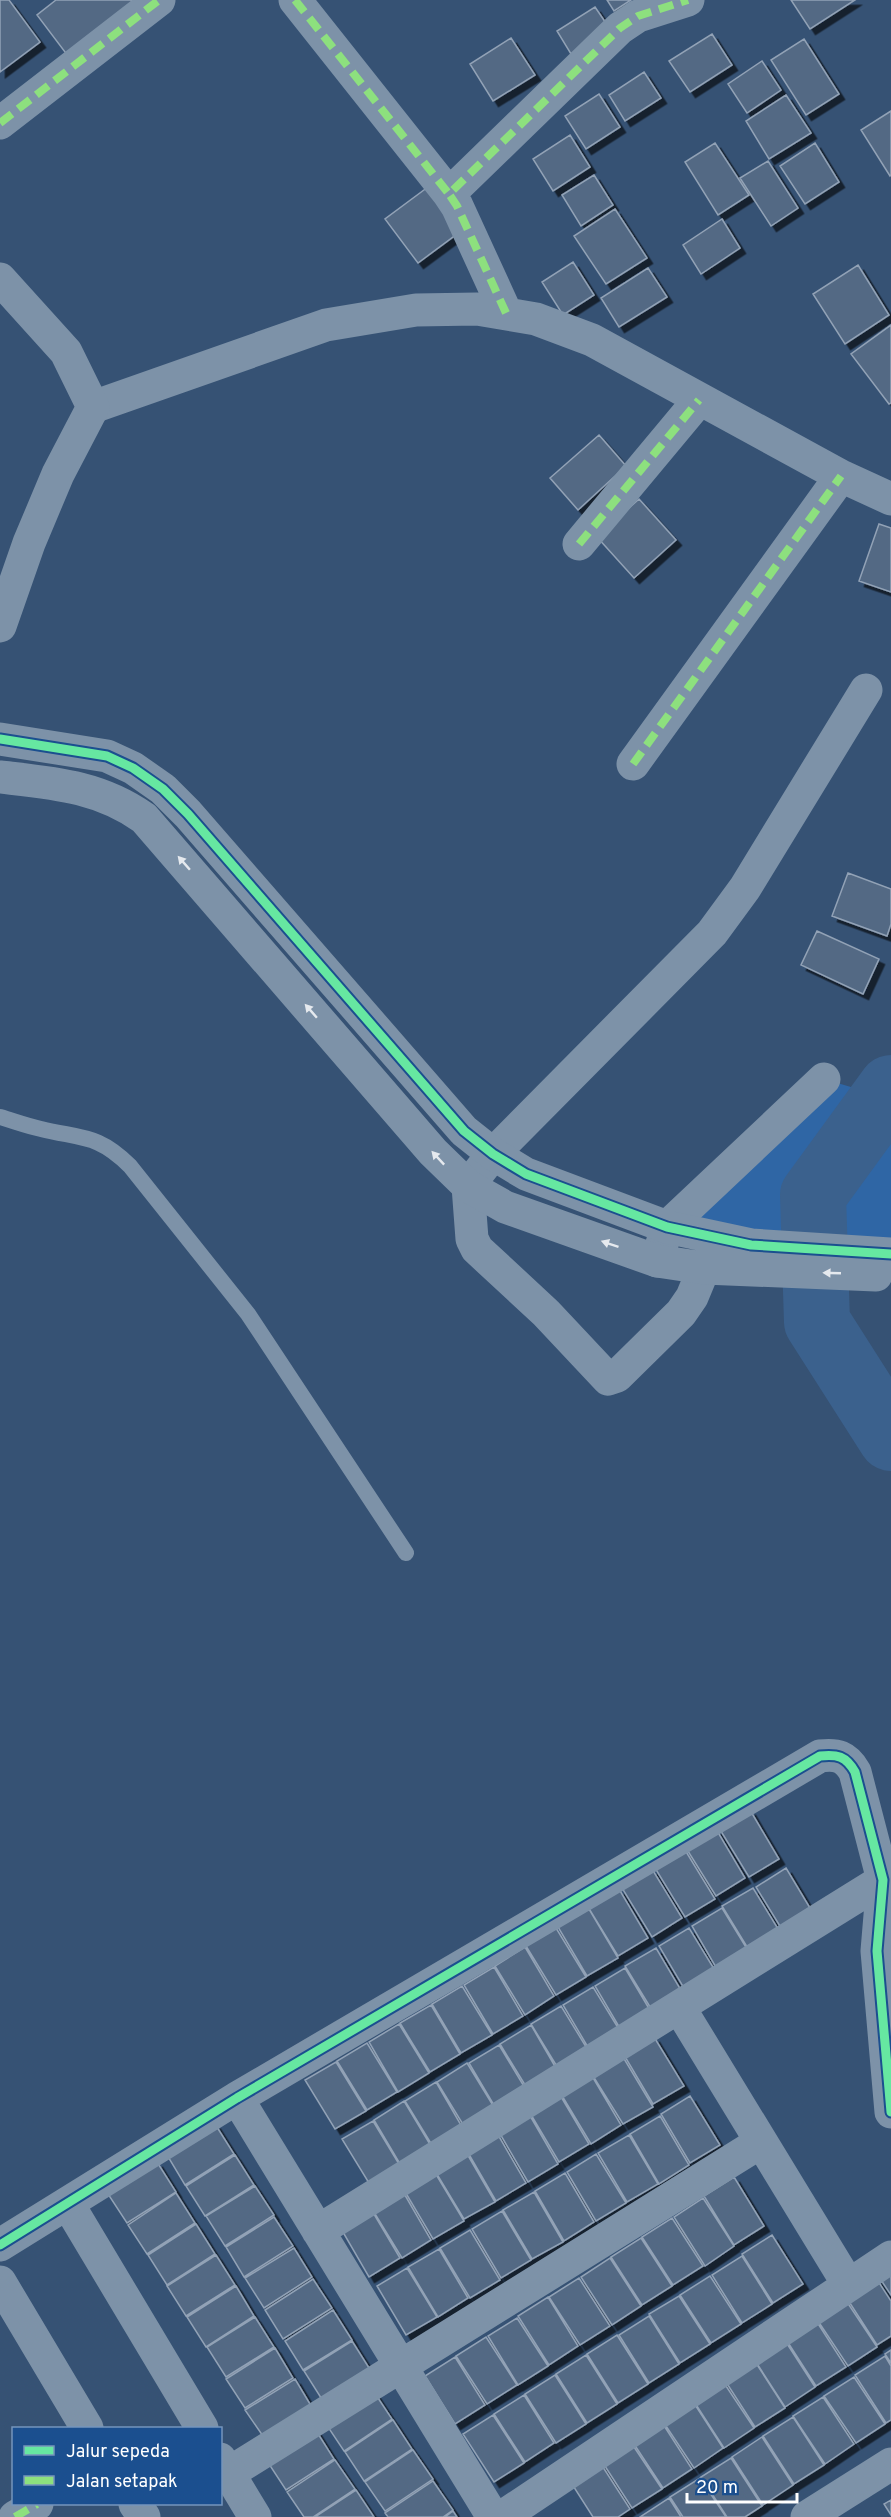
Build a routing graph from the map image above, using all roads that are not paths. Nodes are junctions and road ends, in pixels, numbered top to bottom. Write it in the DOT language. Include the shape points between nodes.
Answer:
graph roads {
  1 [pos="159,0"];
  2 [pos="295,0"];
  3 [pos="688,0"];
  4 [pos="0,123"];
  5 [pos="449,194"];
  6 [pos="0,279"];
  7 [pos="506,313"];
  8 [pos="699,400"];
  9 [pos="93,407"];
  10 [pos="841,477"];
  11 [pos="891,499"];
  12 [pos="579,544"];
  13 [pos="0,626"];
  14 [pos="866,690"];
  15 [pos="0,739"];
  16 [pos="107,756"];
  17 [pos="633,765"];
  18 [pos="0,777"];
  19 [pos="92,792"];
  20 [pos="824,1079"];
  21 [pos="0,1117"];
  22 [pos="493,1154"];
  23 [pos="468,1186"];
  24 [pos="667,1227"];
  25 [pos="750,1257"];
  26 [pos="657,1261"];
  27 [pos="704,1268"];
  28 [pos="891,1268"];
  29 [pos="406,1553"];
  30 [pos="883,1880"];
  31 [pos="679,2007"];
  32 [pos="237,2098"];
  33 [pos="891,2112"];
  34 [pos="761,2142"];
  35 [pos="68,2204"];
  36 [pos="318,2230"];
  37 [pos="0,2245"];
  38 [pos="891,2256"];
  39 [pos="0,2282"];
  40 [pos="848,2284"];
  41 [pos="401,2367"];
  42 [pos="86,2427"];
  43 [pos="201,2427"];
  44 [pos="891,2464"];
  45 [pos="225,2466"];
  46 [pos="35,2505"];
  47 [pos="15,2517"];
  48 [pos="255,2517"];
  49 [pos="493,2517"];
  50 [pos="502,2517"];
  51 [pos="807,2517"];
  1 -- 4 [label="street"];
  2 -- 5 [label="street"];
  3 -- 5 [label="street" via="638,16 620,28"];
  5 -- 7 [label="street"];
  6 -- 9 [label="street" via="66,352"];
  7 -- 8 [label="street" via="592,340"];
  7 -- 9 [label="street" via="477,309 416,310 326,325"];
  8 -- 10 [label="street"];
  8 -- 12 [label="street"];
  9 -- 13 [label="street" via="58,474"];
  10 -- 11 [label="street"];
  10 -- 17 [label="street"];
  14 -- 22 [label="street" via="745,888 712,933"];
  15 -- 16 [label="street"];
  16 -- 19 [label="street"];
  16 -- 22 [label="street" via="148,778 188,814 464,1131"];
  18 -- 19 [label="street"];
  23 -- 19 [label="street, one-way" via="433,1152 144,818 123,803"];
  20 -- 24 [label="street"];
  21 -- 29 [label="lane" via="90,1138 106,1145 130,1166 248,1314"];
  22 -- 23 [label="street"];
  22 -- 24 [label="street" via="526,1174"];
  26 -- 23 [label="street, one-way" via="506,1207"];
  23 -- 27 [label="street" via="472,1239 477,1249 546,1313 608,1379 617,1376 681,1312"];
  24 -- 25 [label="street"];
  24 -- 26 [label="street"];
  25 -- 27 [label="street"];
  25 -- 28 [label="street"];
  26 -- 27 [label="street"];
  30 -- 31 [label="street"];
  30 -- 32 [label="street" via="855,1772 838,1755 820,1756"];
  30 -- 33 [label="street" via="877,1951"];
  31 -- 34 [label="street"];
  31 -- 36 [label="street"];
  32 -- 35 [label="street"];
  32 -- 36 [label="street"];
  34 -- 40 [label="street"];
  34 -- 41 [label="street"];
  35 -- 37 [label="street"];
  35 -- 43 [label="street"];
  36 -- 41 [label="street"];
  38 -- 40 [label="street"];
  39 -- 42 [label="street"];
  40 -- 50 [label="street"];
  41 -- 45 [label="street"];
  41 -- 49 [label="street"];
  44 -- 51 [label="street"];
  45 -- 48 [label="street"];
  46 -- 47 [label="street"];
}
